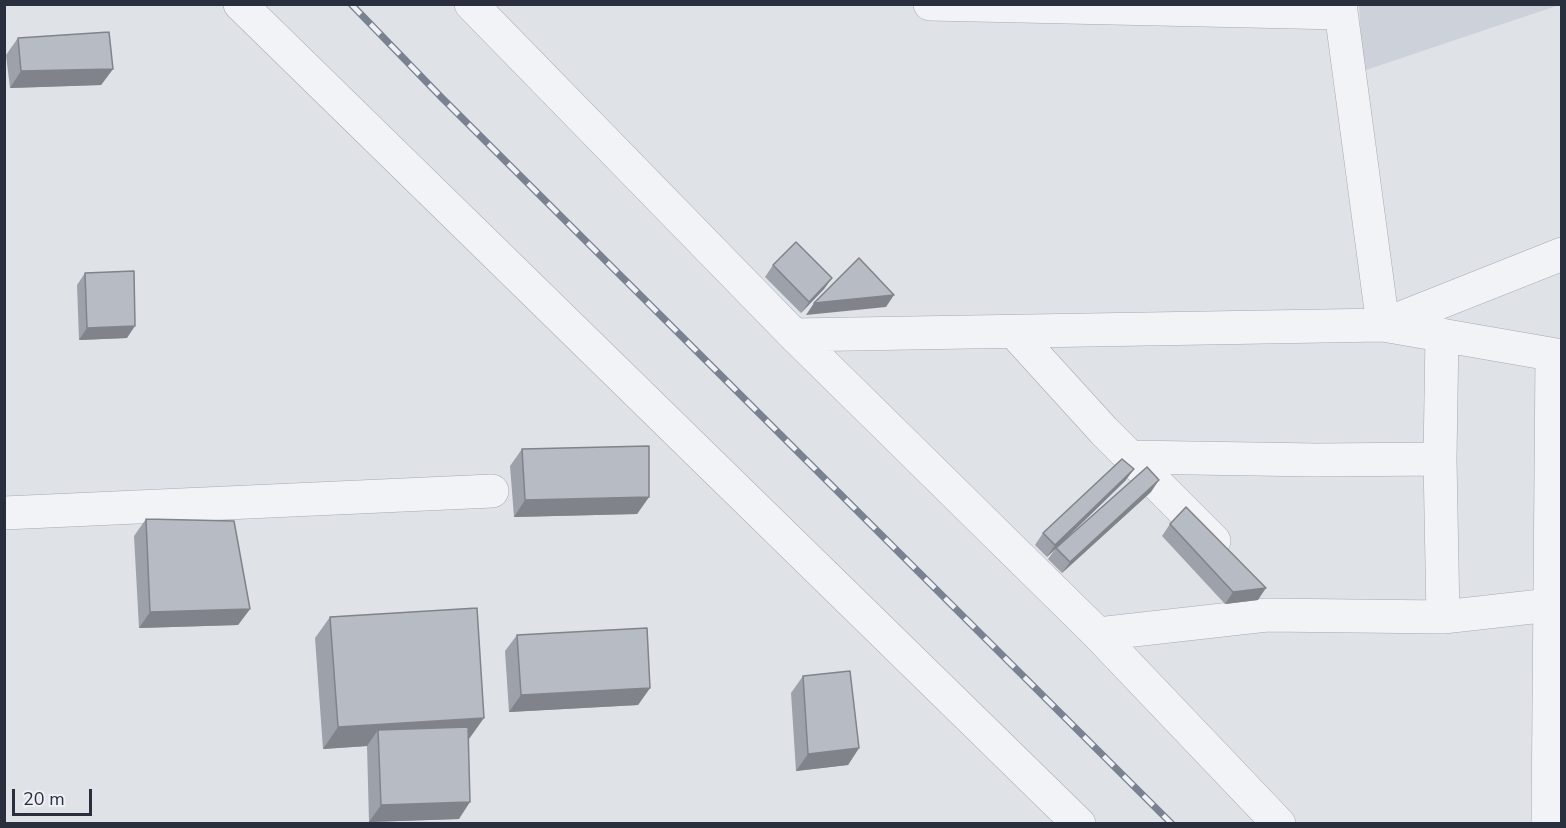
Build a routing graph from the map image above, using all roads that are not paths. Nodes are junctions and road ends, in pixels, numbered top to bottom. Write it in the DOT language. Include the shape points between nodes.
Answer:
graph roads {
  1 [pos="240,4"];
  2 [pos="471,4"];
  3 [pos="930,4"];
  4 [pos="1340,9"];
  5 [pos="1562,254"];
  6 [pos="1383,325"];
  7 [pos="1014,332"];
  8 [pos="794,335"];
  9 [pos="1442,335"];
  10 [pos="1557,356"];
  11 [pos="1130,457"];
  12 [pos="1440,459"];
  13 [pos="492,491"];
  14 [pos="4,513"];
  15 [pos="1236,563"];
  16 [pos="1550,605"];
  17 [pos="1443,616"];
  18 [pos="1098,634"];
  19 [pos="1079,824"];
  20 [pos="1279,824"];
  21 [pos="1548,824"];
  1 -- 19 [label="street"];
  2 -- 8 [label="street"];
  3 -- 4 [label="street"];
  4 -- 6 [label="street"];
  5 -- 6 [label="street"];
  6 -- 7 [label="street"];
  6 -- 9 [label="street"];
  7 -- 8 [label="street"];
  7 -- 11 [label="street"];
  8 -- 18 [label="street"];
  9 -- 10 [label="street"];
  9 -- 12 [label="street"];
  10 -- 16 [label="street"];
  11 -- 12 [label="street"];
  11 -- 15 [label="street"];
  12 -- 17 [label="street"];
  13 -- 14 [label="street"];
  16 -- 17 [label="street"];
  16 -- 21 [label="street"];
  17 -- 18 [label="street" via="1263,601"];
  18 -- 20 [label="street"];
}
